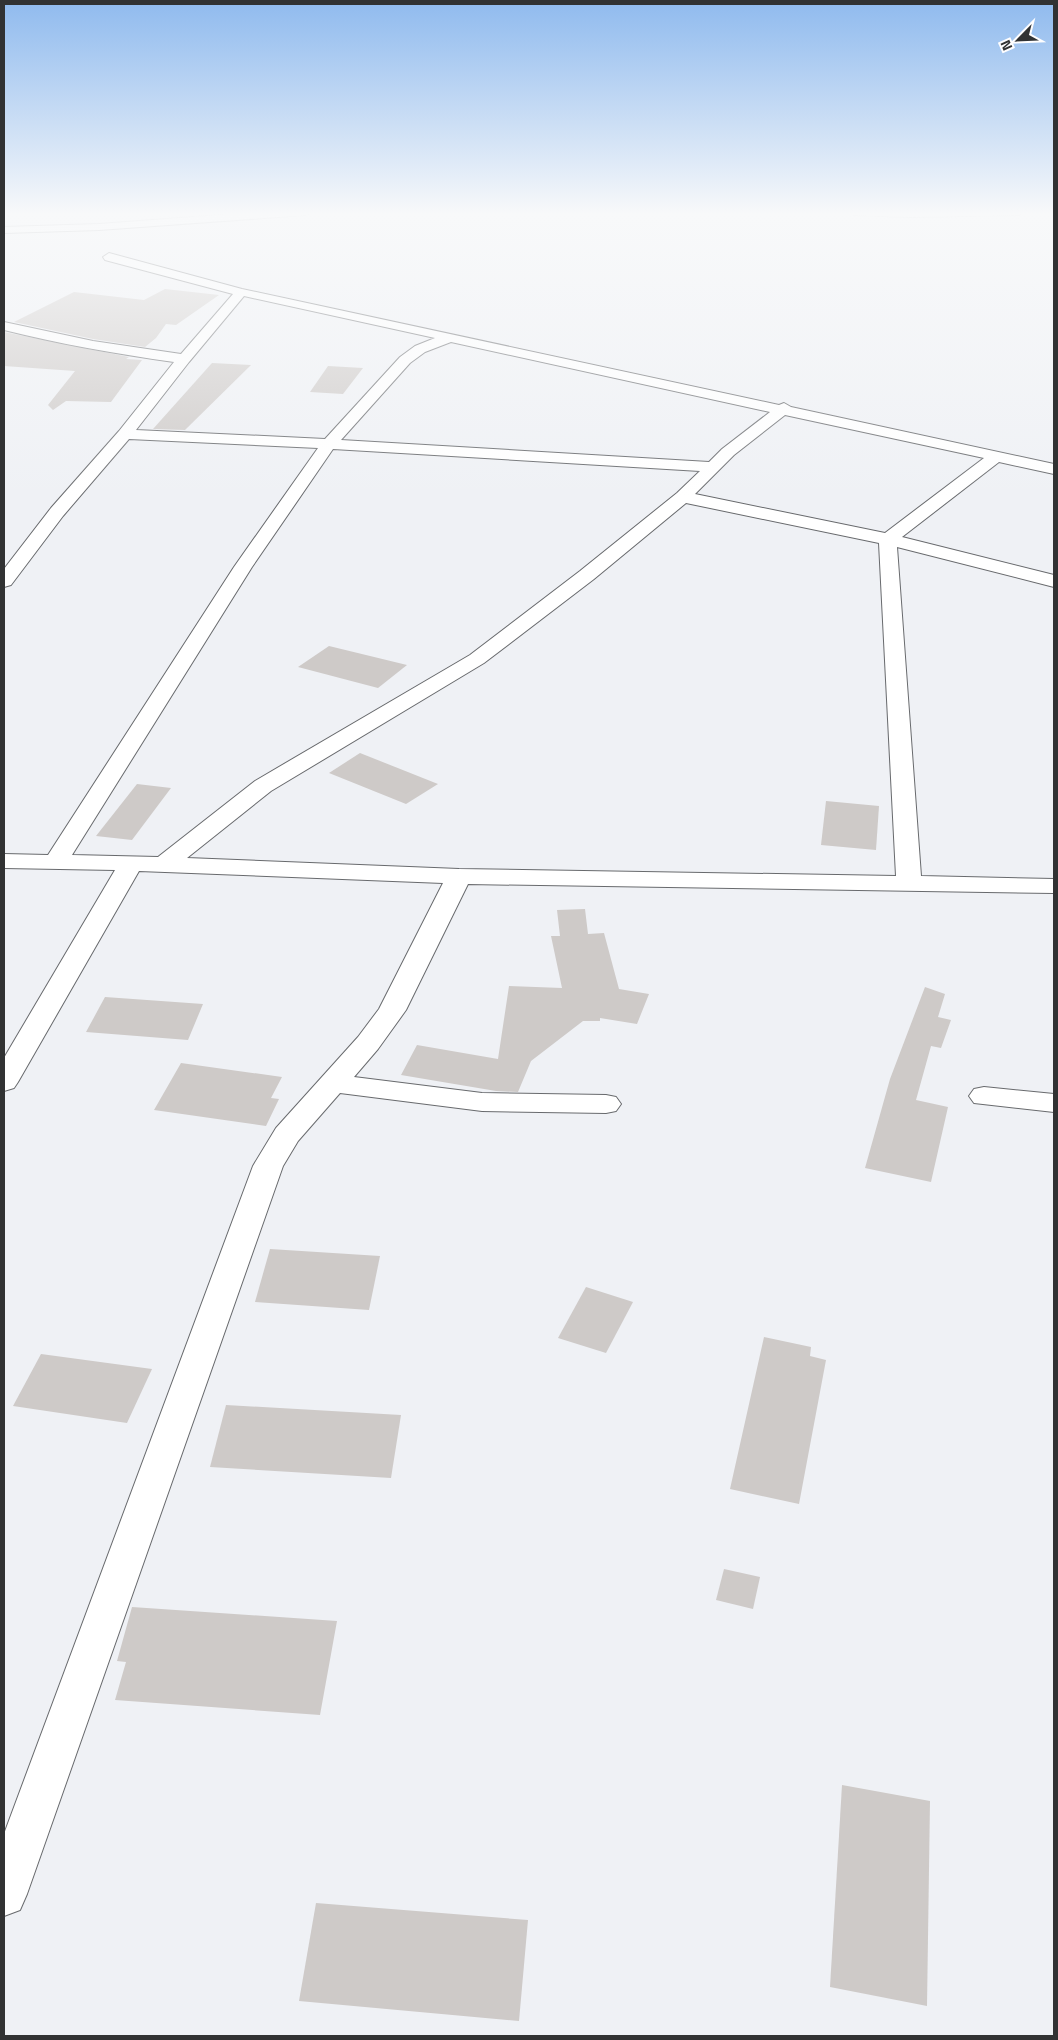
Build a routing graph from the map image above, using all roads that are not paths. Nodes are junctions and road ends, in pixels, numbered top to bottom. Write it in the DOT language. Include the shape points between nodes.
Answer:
graph roads {
  1 [pos="228,307"];
  2 [pos="312,307"];
  3 [pos="4,326"];
  4 [pos="451,337"];
  5 [pos="184,359"];
  6 [pos="784,408"];
  7 [pos="125,434"];
  8 [pos="329,444"];
  9 [pos="997,456"];
  10 [pos="712,467"];
  11 [pos="1054,468"];
  12 [pos="683,497"];
  13 [pos="888,538"];
  14 [pos="4,580"];
  15 [pos="1054,581"];
  16 [pos="4,860"];
  17 [pos="55,862"];
  18 [pos="130,863"];
  19 [pos="164,864"];
  20 [pos="459,876"];
  21 [pos="909,884"];
  22 [pos="1054,886"];
  23 [pos="4,1082"];
  24 [pos="332,1083"];
  25 [pos="984,1096"];
  26 [pos="1054,1103"];
  27 [pos="606,1104"];
  28 [pos="4,1894"];
  1 -- 5 [label="street"];
  2 -- 4 [label="street"];
  3 -- 5 [label="street" via="109,350"];
  4 -- 6 [label="street"];
  4 -- 8 [label="street" via="420,349 405,360"];
  5 -- 7 [label="street"];
  6 -- 9 [label="street"];
  6 -- 10 [label="street"];
  7 -- 8 [label="street"];
  7 -- 14 [label="street" via="57,512"];
  8 -- 10 [label="street"];
  8 -- 17 [label="street" via="243,567"];
  9 -- 11 [label="street"];
  9 -- 13 [label="street"];
  10 -- 12 [label="street"];
  12 -- 13 [label="street"];
  12 -- 19 [label="street" via="587,576 477,659 263,786"];
  13 -- 15 [label="street"];
  13 -- 21 [label="street"];
  16 -- 17 [label="street"];
  17 -- 18 [label="street"];
  18 -- 19 [label="street"];
  18 -- 23 [label="street"];
  19 -- 20 [label="street"];
  20 -- 21 [label="street"];
  20 -- 24 [label="street" via="392,1010"];
  21 -- 22 [label="street"];
  24 -- 27 [label="street" via="482,1102"];
  24 -- 28 [label="street" via="287,1135 268,1166"];
  25 -- 26 [label="street"];
}
